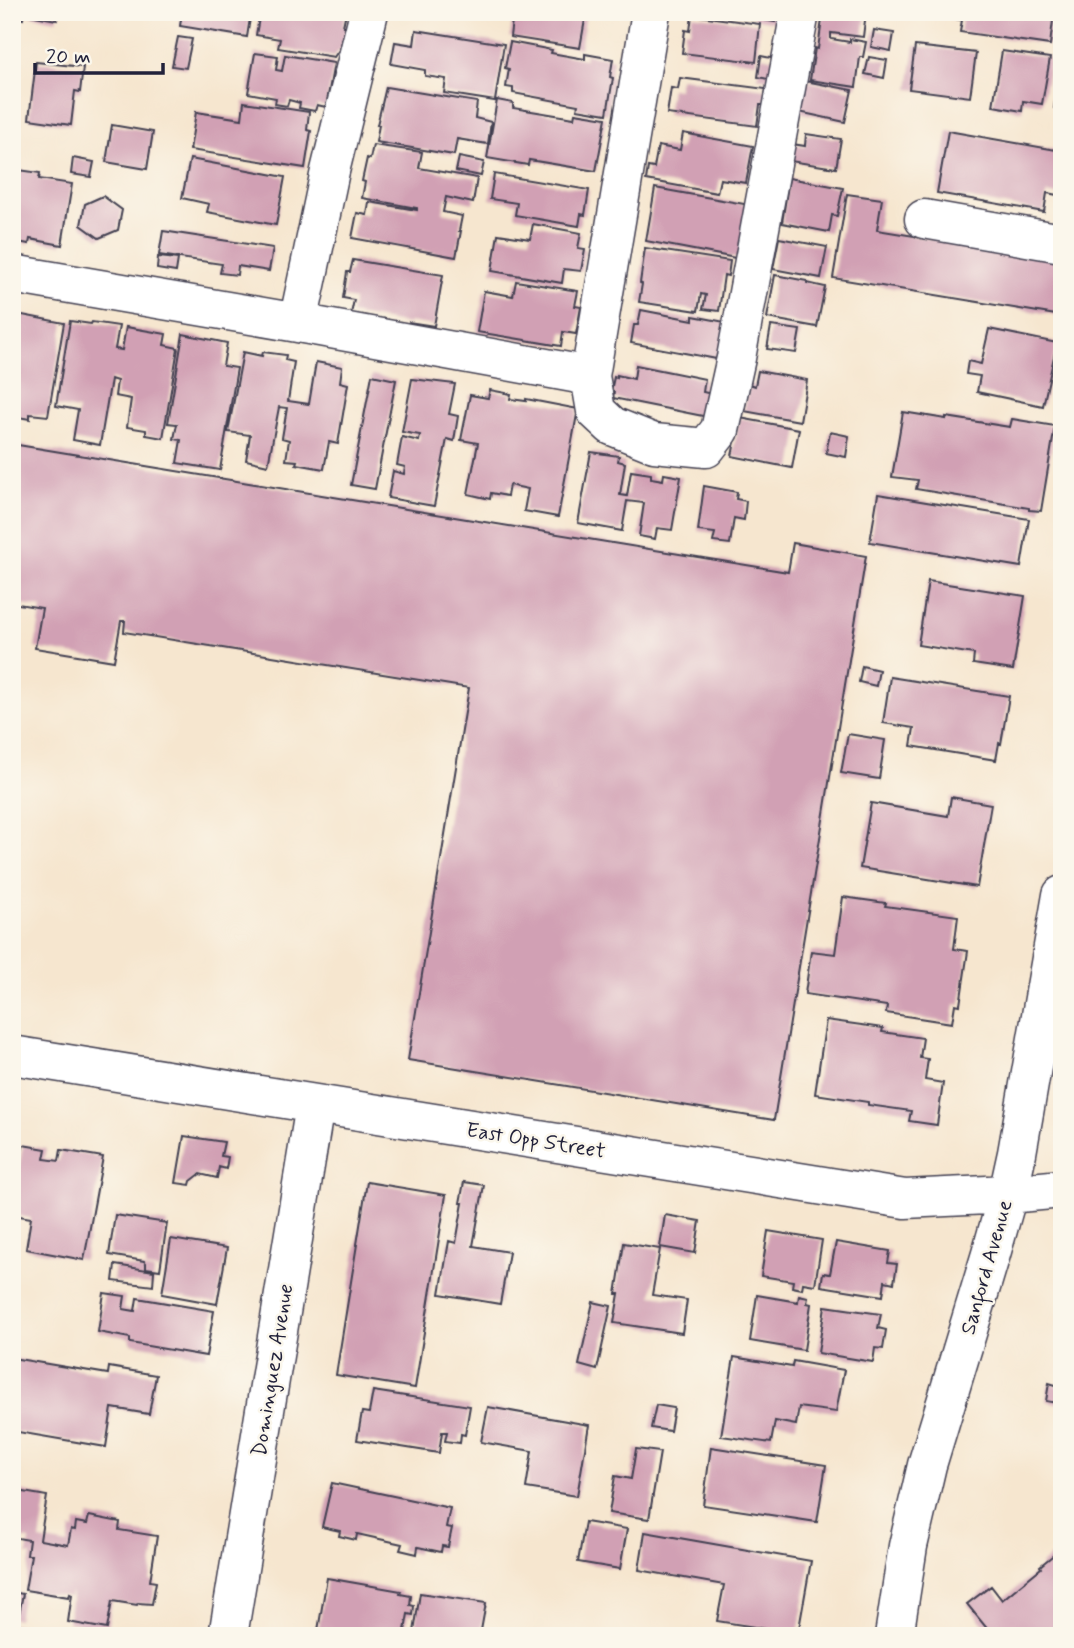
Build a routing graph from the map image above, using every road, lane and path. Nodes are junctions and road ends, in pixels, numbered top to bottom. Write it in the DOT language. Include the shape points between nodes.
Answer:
graph roads {
  1 [pos="369,12"];
  2 [pos="651,12"];
  3 [pos="800,12"];
  4 [pos="924,219"];
  5 [pos="1062,243"];
  6 [pos="12,274"];
  7 [pos="298,323"];
  8 [pos="590,376"];
  9 [pos="1062,895"];
  10 [pos="12,1055"];
  11 [pos="315,1105"];
  12 [pos="1062,1189"];
  13 [pos="1008,1194"];
  14 [pos="228,1636"];
  15 [pos="894,1636"];
  1 -- 7 [label="street"];
  2 -- 8 [label="street"];
  3 -- 8 [label="street" via="720,430 706,448 654,443 622,431 596,411"];
  4 -- 5 [label="street"];
  6 -- 7 [label="street"];
  7 -- 8 [label="street"];
  9 -- 13 [label="street, Sanford Avenue"];
  10 -- 11 [label="street, East Opp Street"];
  11 -- 13 [label="street, East Opp Street" via="905,1199"];
  11 -- 14 [label="street, Dominguez Avenue"];
  12 -- 13 [label="street, East Opp Street"];
  13 -- 15 [label="street, Sanford Avenue" via="927,1465"];
}
